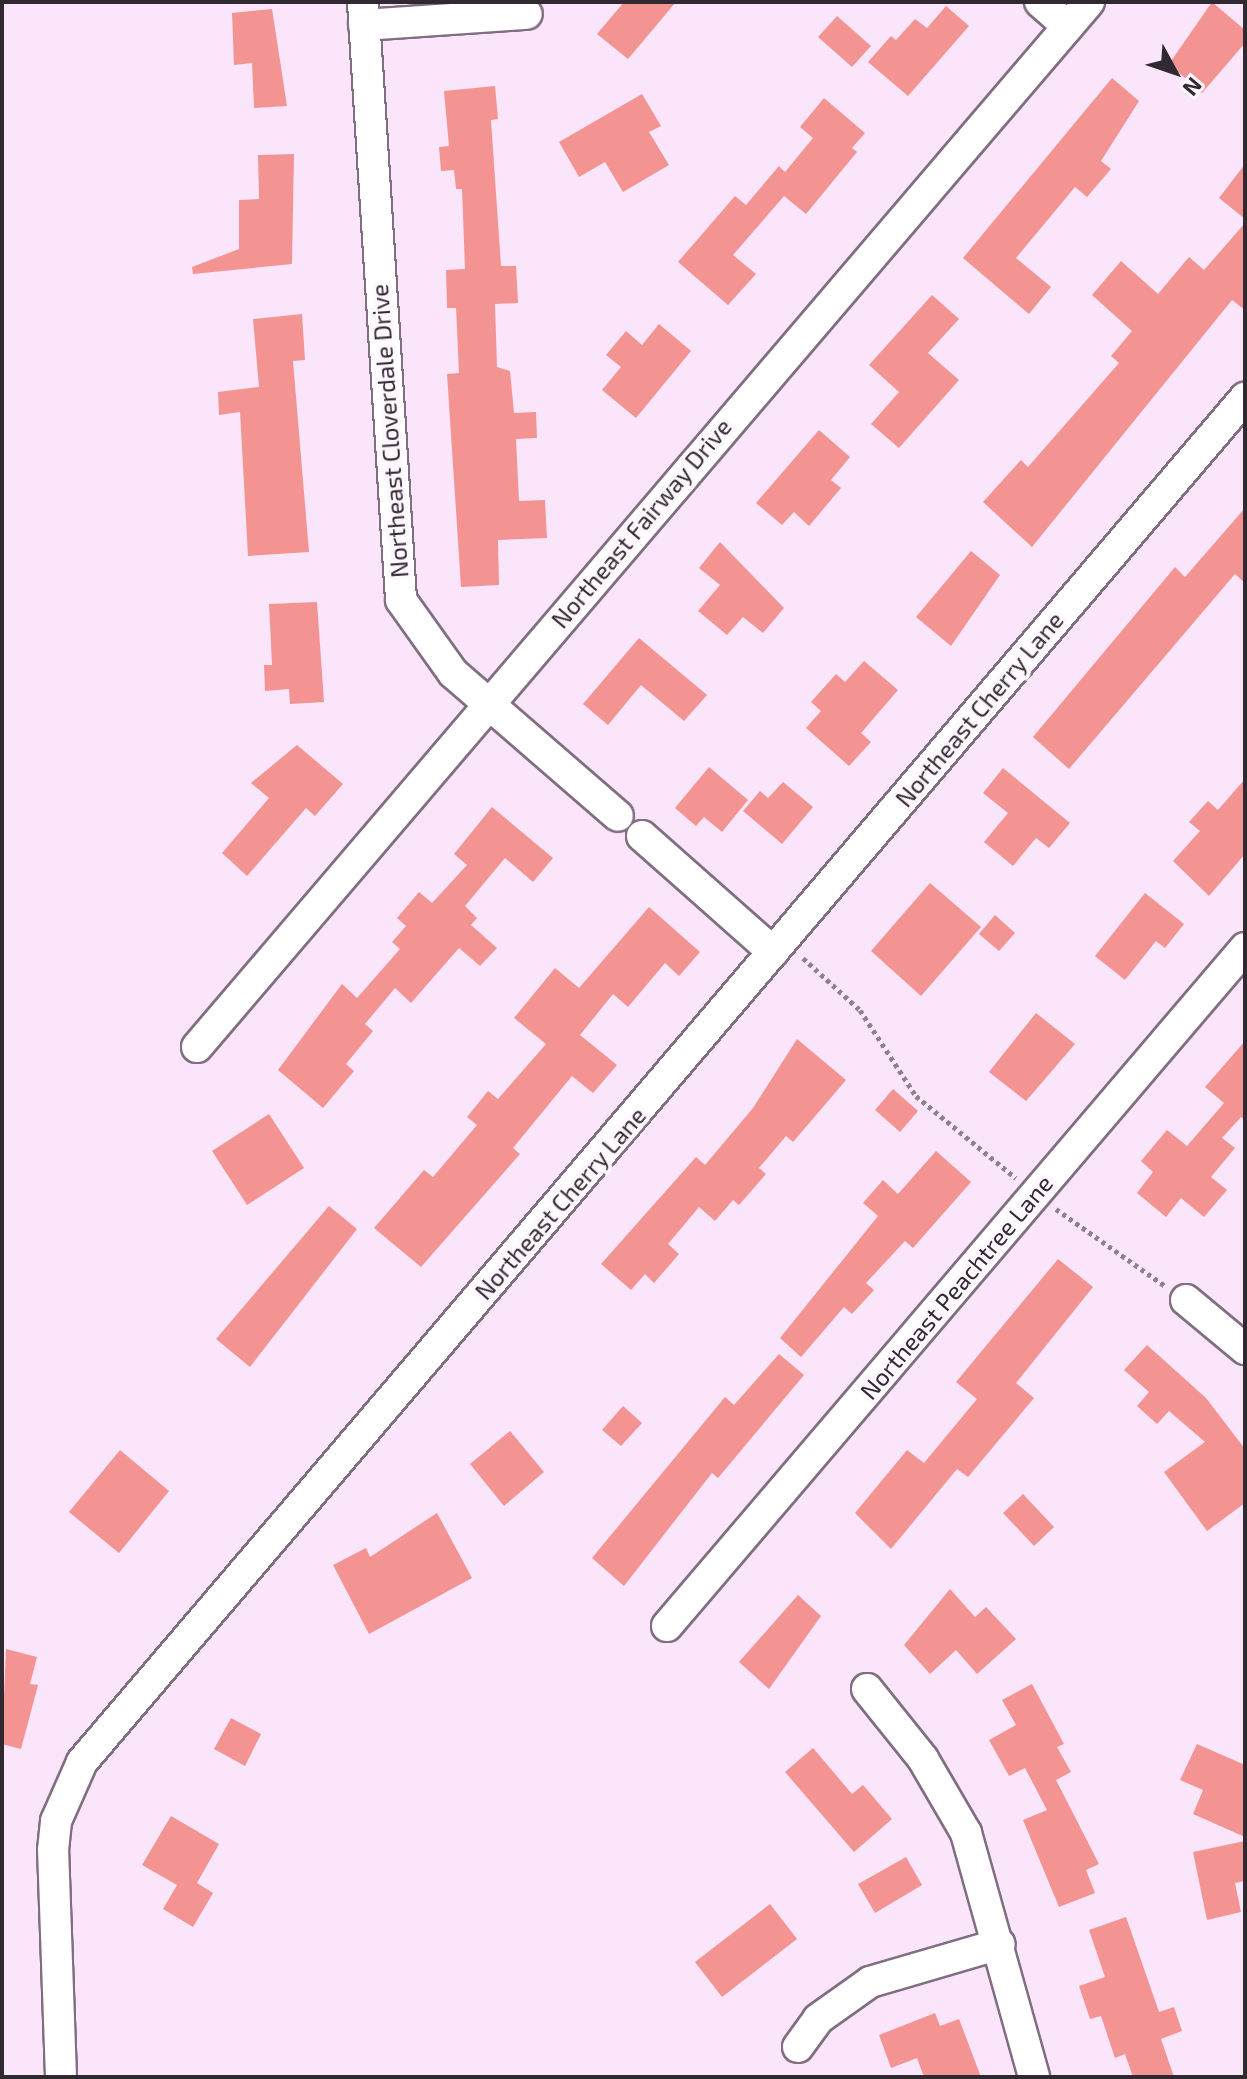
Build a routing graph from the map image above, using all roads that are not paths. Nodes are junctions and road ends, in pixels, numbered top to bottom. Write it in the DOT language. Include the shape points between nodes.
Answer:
graph roads {
  1 [pos="1040,2"];
  2 [pos="1089,2"];
  3 [pos="363,13"];
  4 [pos="527,14"];
  5 [pos="1068,26"];
  6 [pos="1245,398"];
  7 [pos="487,703"];
  8 [pos="618,816"];
  9 [pos="642,836"];
  10 [pos="778,946"];
  11 [pos="1245,948"];
  12 [pos="197,1047"];
  13 [pos="1186,1300"];
  14 [pos="1245,1349"];
  15 [pos="667,1626"];
  16 [pos="867,1689"];
  17 [pos="1000,1944"];
  18 [pos="798,2047"];
  19 [pos="61,2077"];
  20 [pos="1034,2077"];
  1 -- 5 [label="street"];
  2 -- 5 [label="street, Northeast Fairway Drive"];
  3 -- 4 [label="street"];
  3 -- 7 [label="street, Northeast Cloverdale Drive" via="397,578 412,623"];
  5 -- 7 [label="street, Northeast Fairway Drive"];
  6 -- 10 [label="street, Northeast Cherry Lane"];
  7 -- 8 [label="street, Northeast Cloverdale Drive"];
  7 -- 12 [label="street, Northeast Fairway Drive"];
  9 -- 10 [label="street"];
  10 -- 19 [label="street, Northeast Cherry Lane" via="82,1762 56,1821 53,1850"];
  11 -- 15 [label="street, Northeast Peachtree Lane"];
  13 -- 14 [label="street"];
  16 -- 17 [label="street" via="923,1759 966,1833"];
  17 -- 18 [label="street" via="870,1982 818,2019"];
  17 -- 20 [label="street"];
}
